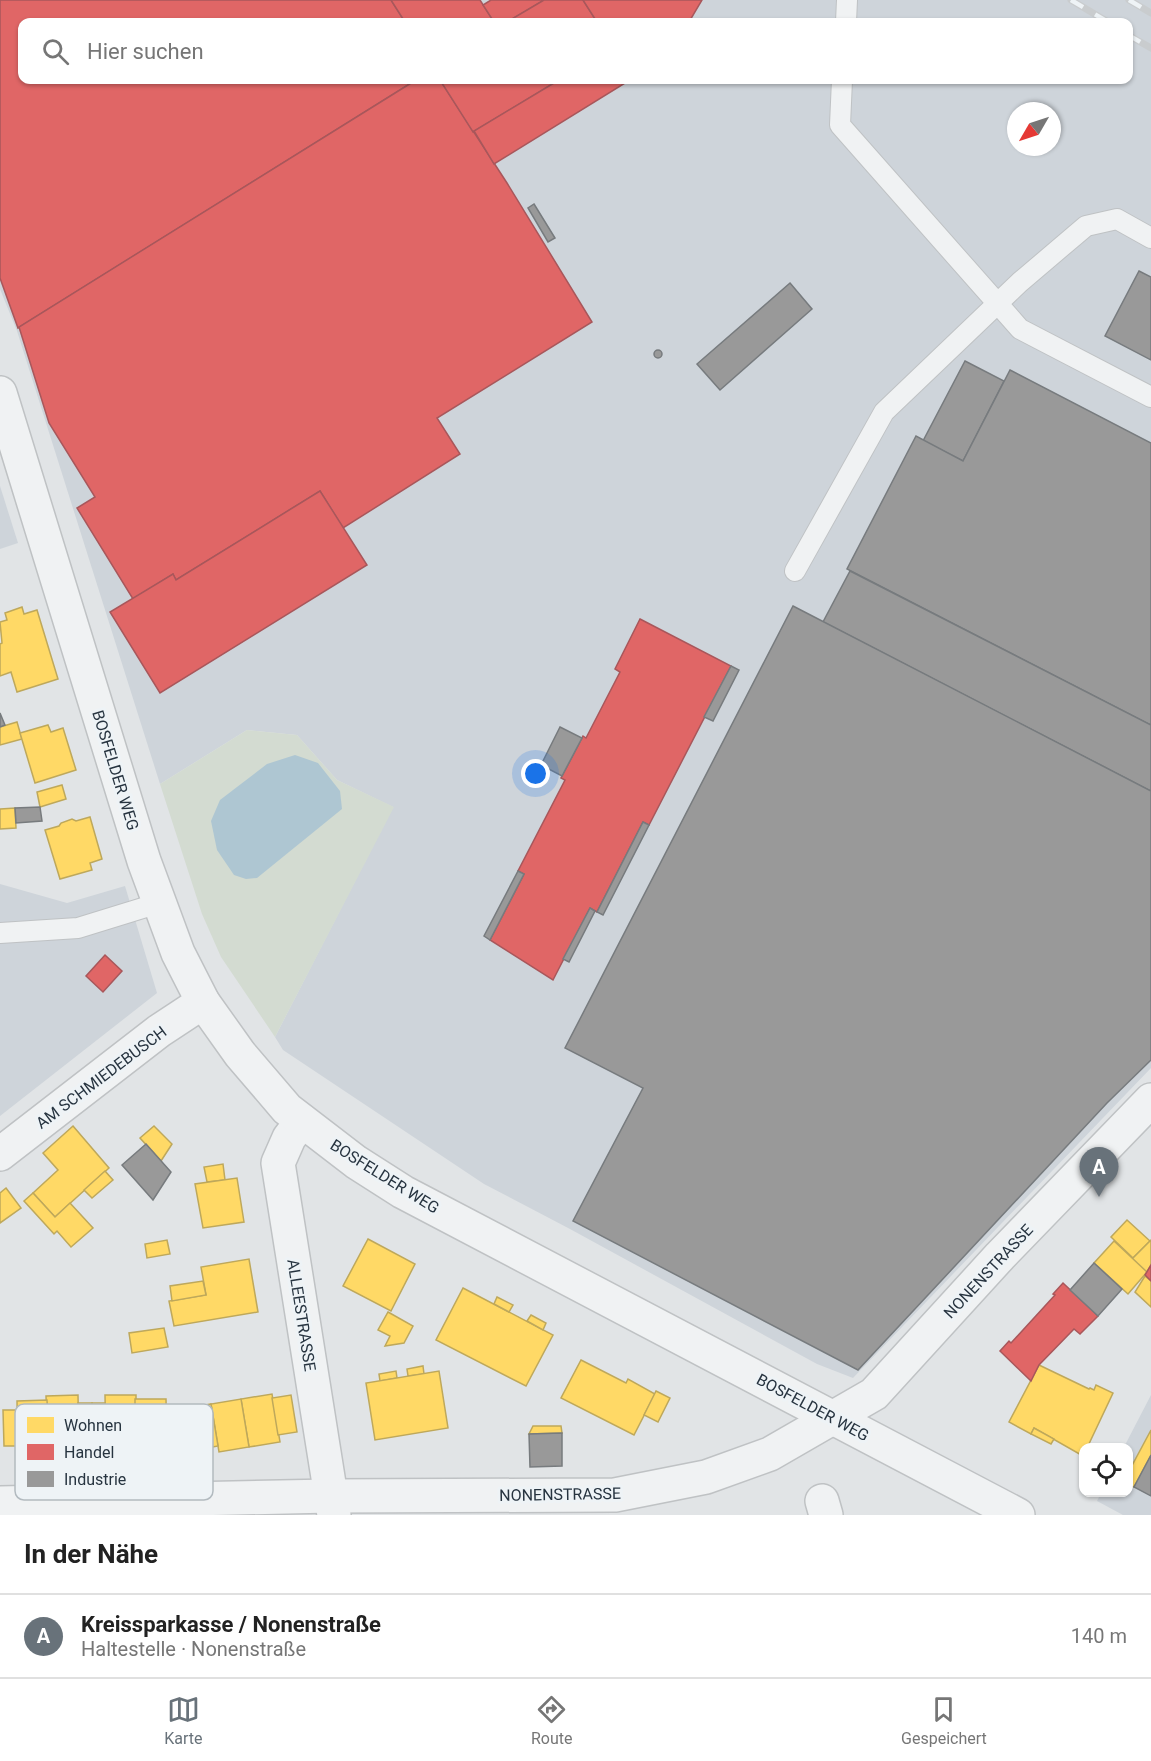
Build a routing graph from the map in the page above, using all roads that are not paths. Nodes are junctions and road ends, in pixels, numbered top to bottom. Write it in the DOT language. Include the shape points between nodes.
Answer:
graph roads {
  1 [pos="848,0"];
  2 [pos="846,18"];
  3 [pos="842,84"];
  4 [pos="1151,238"];
  5 [pos="998,305"];
  6 [pos="0,393"];
  7 [pos="1151,397"];
  8 [pos="795,572"];
  9 [pos="159,903"];
  10 [pos="0,933"];
  11 [pos="203,1002"];
  12 [pos="1151,1100"];
  13 [pos="302,1122"];
  14 [pos="0,1154"];
  15 [pos="832,1418"];
  16 [pos="0,1503"];
  17 [pos="332,1506"];
  18 [pos="1018,1515"];
  1 -- 2 [label="lane"];
  3 -- 5 [label="lane" via="840,124"];
  4 -- 5 [label="lane" via="1117,219 1086,226"];
  5 -- 7 [label="lane" via="1020,329"];
  5 -- 8 [label="lane" via="884,412"];
  6 -- 9 [label="street, BOSFELDER WEG"];
  9 -- 10 [label="lane" via="78,928"];
  9 -- 11 [label="street, BOSFELDER WEG" via="178,954"];
  11 -- 13 [label="street, BOSFELDER WEG" via="240,1054"];
  11 -- 14 [label="street, AM SCHMIEDEBUSCH" via="159,1030"];
  12 -- 15 [label="street, NONENSTRASSE" via="874,1394"];
  13 -- 15 [label="street, BOSFELDER WEG" via="403,1192"];
  13 -- 17 [label="street, ALLEESTRASSE" via="289,1138 278,1163"];
  15 -- 17 [label="street, NONENSTRASSE" via="770,1454 738,1466 706,1477 615,1495"];
  15 -- 18 [label="street, BOSFELDER WEG"];
  16 -- 17 [label="street, NONENSTRASSE"];
}
